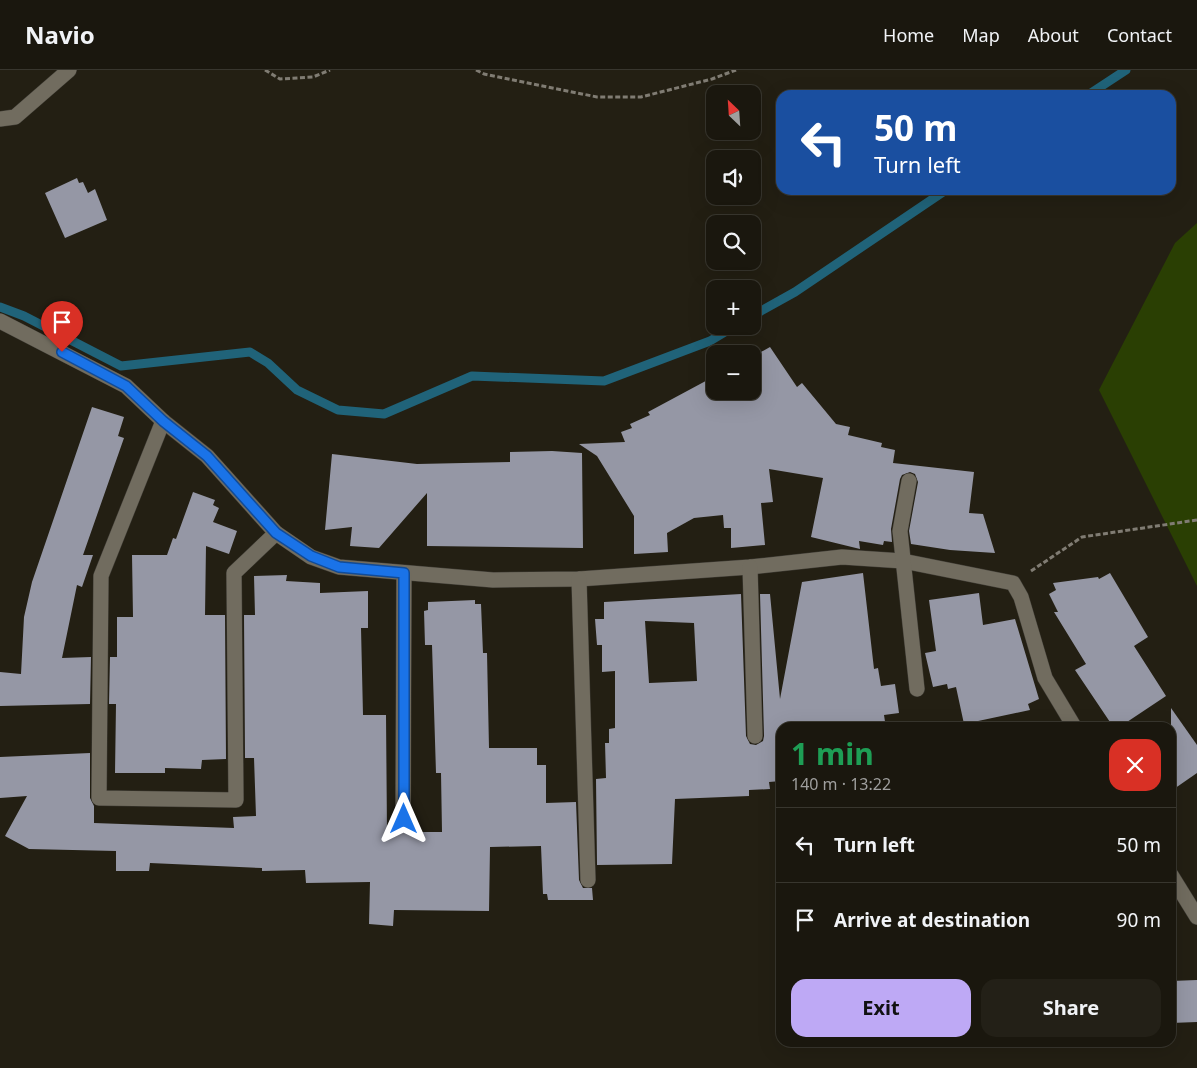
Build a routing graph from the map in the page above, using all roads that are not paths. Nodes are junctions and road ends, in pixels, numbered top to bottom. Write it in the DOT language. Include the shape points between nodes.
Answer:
graph roads {
  1 [pos="69,70"];
  2 [pos="0,119"];
  3 [pos="0,321"];
  4 [pos="163,421"];
  5 [pos="909,480"];
  6 [pos="276,533"];
  7 [pos="903,561"];
  8 [pos="750,567"];
  9 [pos="404,573"];
  10 [pos="579,579"];
  11 [pos="917,688"];
  12 [pos="1071,722"];
  13 [pos="755,736"];
  14 [pos="404,819"];
  15 [pos="588,880"];
  16 [pos="1176,883"];
  17 [pos="1197,917"];
  1 -- 2 [label="street" via="15,117"];
  3 -- 4 [label="street" via="126,386"];
  4 -- 6 [label="street" via="207,456"];
  4 -- 6 [label="street" via="101,576 99,798 236,800 234,573"];
  5 -- 7 [label="street" via="900,531"];
  6 -- 9 [label="street" via="311,556 339,567"];
  7 -- 8 [label="street" via="842,557"];
  7 -- 11 [label="street"];
  7 -- 12 [label="street" via="1013,583 1021,597 1045,678"];
  8 -- 10 [label="street"];
  8 -- 13 [label="street"];
  9 -- 10 [label="street" via="493,580"];
  9 -- 14 [label="street"];
  10 -- 15 [label="street"];
  16 -- 17 [label="street"];
}
